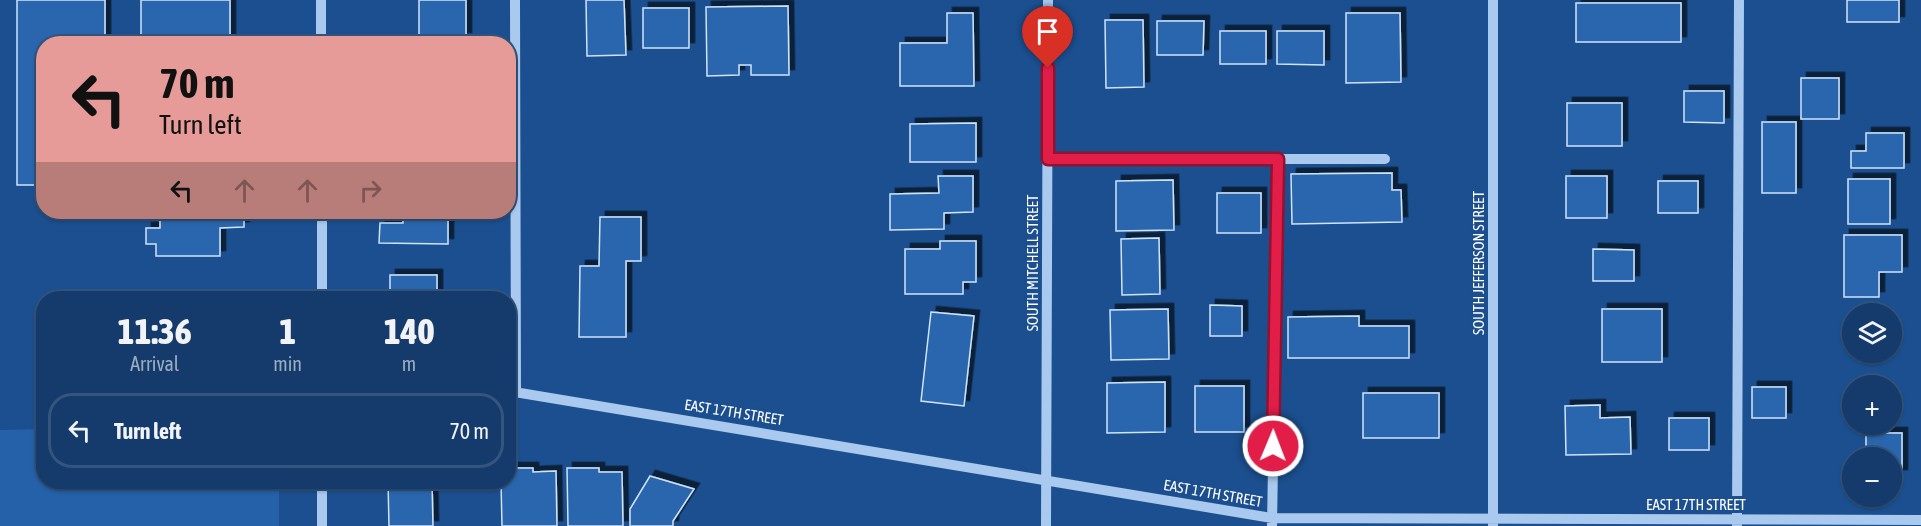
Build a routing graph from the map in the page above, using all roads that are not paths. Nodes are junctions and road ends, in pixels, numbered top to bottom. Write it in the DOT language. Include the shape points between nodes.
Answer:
graph roads {
  1 [pos="321,0"];
  2 [pos="515,0"];
  3 [pos="1048,0"];
  4 [pos="1493,0"];
  5 [pos="1739,0"];
  6 [pos="321,36"];
  7 [pos="515,36"];
  8 [pos="1048,159"];
  9 [pos="1278,159"];
  10 [pos="1385,159"];
  11 [pos="322,219"];
  12 [pos="513,219"];
  13 [pos="322,291"];
  14 [pos="513,291"];
  15 [pos="516,392"];
  16 [pos="1047,479"];
  17 [pos="322,489"];
  18 [pos="1921,520"];
  19 [pos="1272,522"];
  20 [pos="1493,522"];
  21 [pos="1737,523"];
  22 [pos="322,526"];
  23 [pos="1046,526"];
  1 -- 6 [label="street"];
  2 -- 7 [label="street"];
  3 -- 8 [label="street, SOUTH MITCHELL STREET"];
  4 -- 20 [label="street, SOUTH JEFFERSON STREET"];
  5 -- 21 [label="street"];
  8 -- 9 [label="street"];
  8 -- 16 [label="street, SOUTH MITCHELL STREET"];
  9 -- 10 [label="street"];
  9 -- 19 [label="street"];
  11 -- 13 [label="street"];
  12 -- 14 [label="street"];
  15 -- 16 [label="street, EAST 17TH STREET"];
  16 -- 19 [label="street, EAST 17TH STREET"];
  16 -- 23 [label="street, SOUTH MITCHELL STREET"];
  17 -- 22 [label="street"];
  18 -- 21 [label="street, EAST 17TH STREET"];
  19 -- 20 [label="street, EAST 17TH STREET"];
  20 -- 21 [label="street, EAST 17TH STREET"];
}
